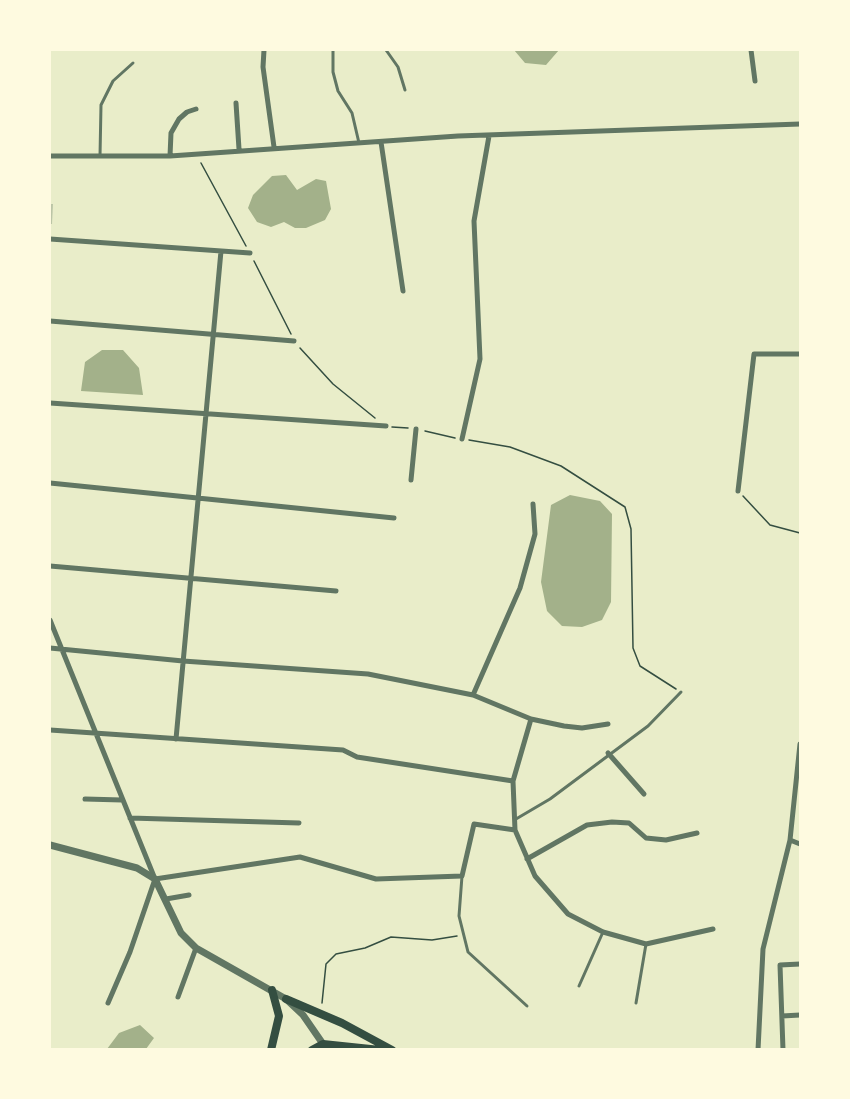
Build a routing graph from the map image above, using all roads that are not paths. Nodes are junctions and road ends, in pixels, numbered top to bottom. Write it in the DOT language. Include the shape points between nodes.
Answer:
graph roads {
  1 [pos="264,50"];
  2 [pos="333,50"];
  3 [pos="386,50"];
  4 [pos="751,50"];
  5 [pos="133,63"];
  6 [pos="755,81"];
  7 [pos="405,90"];
  8 [pos="236,103"];
  9 [pos="196,109"];
  10 [pos="801,124"];
  11 [pos="489,136"];
  12 [pos="381,142"];
  13 [pos="359,143"];
  14 [pos="274,147"];
  15 [pos="239,150"];
  16 [pos="50,156"];
  17 [pos="100,156"];
  18 [pos="170,156"];
  19 [pos="50,239"];
  20 [pos="221,250"];
  21 [pos="250,253"];
  22 [pos="403,291"];
  23 [pos="50,321"];
  24 [pos="213,335"];
  25 [pos="294,341"];
  26 [pos="801,354"];
  27 [pos="50,403"];
  28 [pos="206,415"];
  29 [pos="386,426"];
  30 [pos="416,429"];
  31 [pos="462,439"];
  32 [pos="411,480"];
  33 [pos="50,483"];
  34 [pos="738,491"];
  35 [pos="198,497"];
  36 [pos="533,504"];
  37 [pos="394,518"];
  38 [pos="50,566"];
  39 [pos="191,578"];
  40 [pos="336,591"];
  41 [pos="50,620"];
  42 [pos="50,648"];
  43 [pos="61,649"];
  44 [pos="183,661"];
  45 [pos="681,692"];
  46 [pos="473,695"];
  47 [pos="531,719"];
  48 [pos="608,724"];
  49 [pos="50,730"];
  50 [pos="93,733"];
  51 [pos="176,739"];
  52 [pos="800,747"];
  53 [pos="608,753"];
  54 [pos="513,781"];
  55 [pos="644,795"];
  56 [pos="85,799"];
  57 [pos="122,800"];
  58 [pos="130,818"];
  59 [pos="514,820"];
  60 [pos="299,823"];
  61 [pos="515,830"];
  62 [pos="697,833"];
  63 [pos="790,840"];
  64 [pos="801,844"];
  65 [pos="50,845"];
  66 [pos="527,859"];
  67 [pos="462,876"];
  68 [pos="154,879"];
  69 [pos="189,895"];
  70 [pos="166,899"];
  71 [pos="713,929"];
  72 [pos="603,932"];
  73 [pos="646,944"];
  74 [pos="196,948"];
  75 [pos="801,964"];
  76 [pos="579,986"];
  77 [pos="272,990"];
  78 [pos="178,997"];
  79 [pos="286,999"];
  80 [pos="108,1003"];
  81 [pos="636,1003"];
  82 [pos="527,1006"];
  83 [pos="801,1015"];
  84 [pos="782,1016"];
  85 [pos="323,1044"];
  86 [pos="271,1050"];
  87 [pos="312,1050"];
  88 [pos="380,1050"];
  89 [pos="392,1050"];
  90 [pos="758,1050"];
  91 [pos="783,1050"];
  1 -- 14 [label="street"];
  2 -- 13 [label="lane" via="338,91 352,113"];
  3 -- 7 [label="lane" via="398,67"];
  4 -- 6 [label="street"];
  5 -- 17 [label="lane" via="113,81 101,105"];
  8 -- 15 [label="street"];
  9 -- 18 [label="street" via="178,119 171,133"];
  10 -- 11 [label="street"];
  11 -- 12 [label="street"];
  11 -- 31 [label="street" via="474,221 480,359"];
  12 -- 13 [label="street"];
  12 -- 22 [label="street"];
  13 -- 14 [label="street"];
  14 -- 15 [label="street"];
  15 -- 18 [label="street"];
  16 -- 17 [label="street"];
  17 -- 18 [label="street"];
  19 -- 20 [label="street"];
  20 -- 21 [label="street"];
  20 -- 24 [label="street"];
  23 -- 24 [label="street"];
  24 -- 25 [label="street"];
  24 -- 28 [label="street"];
  26 -- 34 [label="street" via="754,354"];
  27 -- 28 [label="street"];
  28 -- 29 [label="street"];
  28 -- 35 [label="street"];
  30 -- 32 [label="street"];
  33 -- 35 [label="street"];
  35 -- 37 [label="street"];
  35 -- 39 [label="street"];
  36 -- 46 [label="street" via="535,534 520,588"];
  38 -- 39 [label="street"];
  39 -- 40 [label="street"];
  39 -- 44 [label="street"];
  41 -- 43 [label="street"];
  42 -- 43 [label="street"];
  43 -- 44 [label="street"];
  43 -- 50 [label="street"];
  44 -- 46 [label="street" via="368,674"];
  44 -- 51 [label="street"];
  45 -- 53 [label="lane" via="648,726"];
  46 -- 47 [label="street"];
  47 -- 48 [label="street" via="582,728"];
  47 -- 54 [label="street"];
  49 -- 50 [label="street"];
  50 -- 51 [label="street"];
  50 -- 57 [label="street"];
  51 -- 54 [label="street" via="343,750 357,757"];
  52 -- 63 [label="street"];
  53 -- 55 [label="street"];
  53 -- 59 [label="lane" via="550,799"];
  54 -- 59 [label="street"];
  56 -- 57 [label="street"];
  57 -- 58 [label="street"];
  58 -- 60 [label="street"];
  58 -- 68 [label="street"];
  59 -- 61 [label="street"];
  61 -- 66 [label="street"];
  61 -- 67 [label="street" via="474,824"];
  62 -- 66 [label="street" via="666,840 646,838 629,824 587,825"];
  63 -- 64 [label="street"];
  63 -- 90 [label="street" via="763,949"];
  65 -- 68 [label="street" via="137,868"];
  66 -- 72 [label="street" via="535,876 568,914"];
  67 -- 68 [label="street" via="376,879 300,857"];
  67 -- 82 [label="lane" via="459,916 468,952"];
  68 -- 70 [label="street"];
  68 -- 80 [label="street"];
  69 -- 70 [label="street"];
  70 -- 74 [label="street" via="181,933"];
  71 -- 73 [label="street"];
  72 -- 73 [label="street"];
  72 -- 76 [label="lane"];
  73 -- 81 [label="lane"];
  74 -- 77 [label="street"];
  74 -- 78 [label="street"];
  75 -- 84 [label="street" via="780,964"];
  77 -- 79 [label="street"];
  77 -- 86 [label="main road" via="279,1016"];
  79 -- 85 [label="street"];
  79 -- 89 [label="main road"];
  83 -- 84 [label="street"];
  84 -- 91 [label="street"];
  85 -- 87 [label="main road"];
  85 -- 88 [label="main road"];
}
